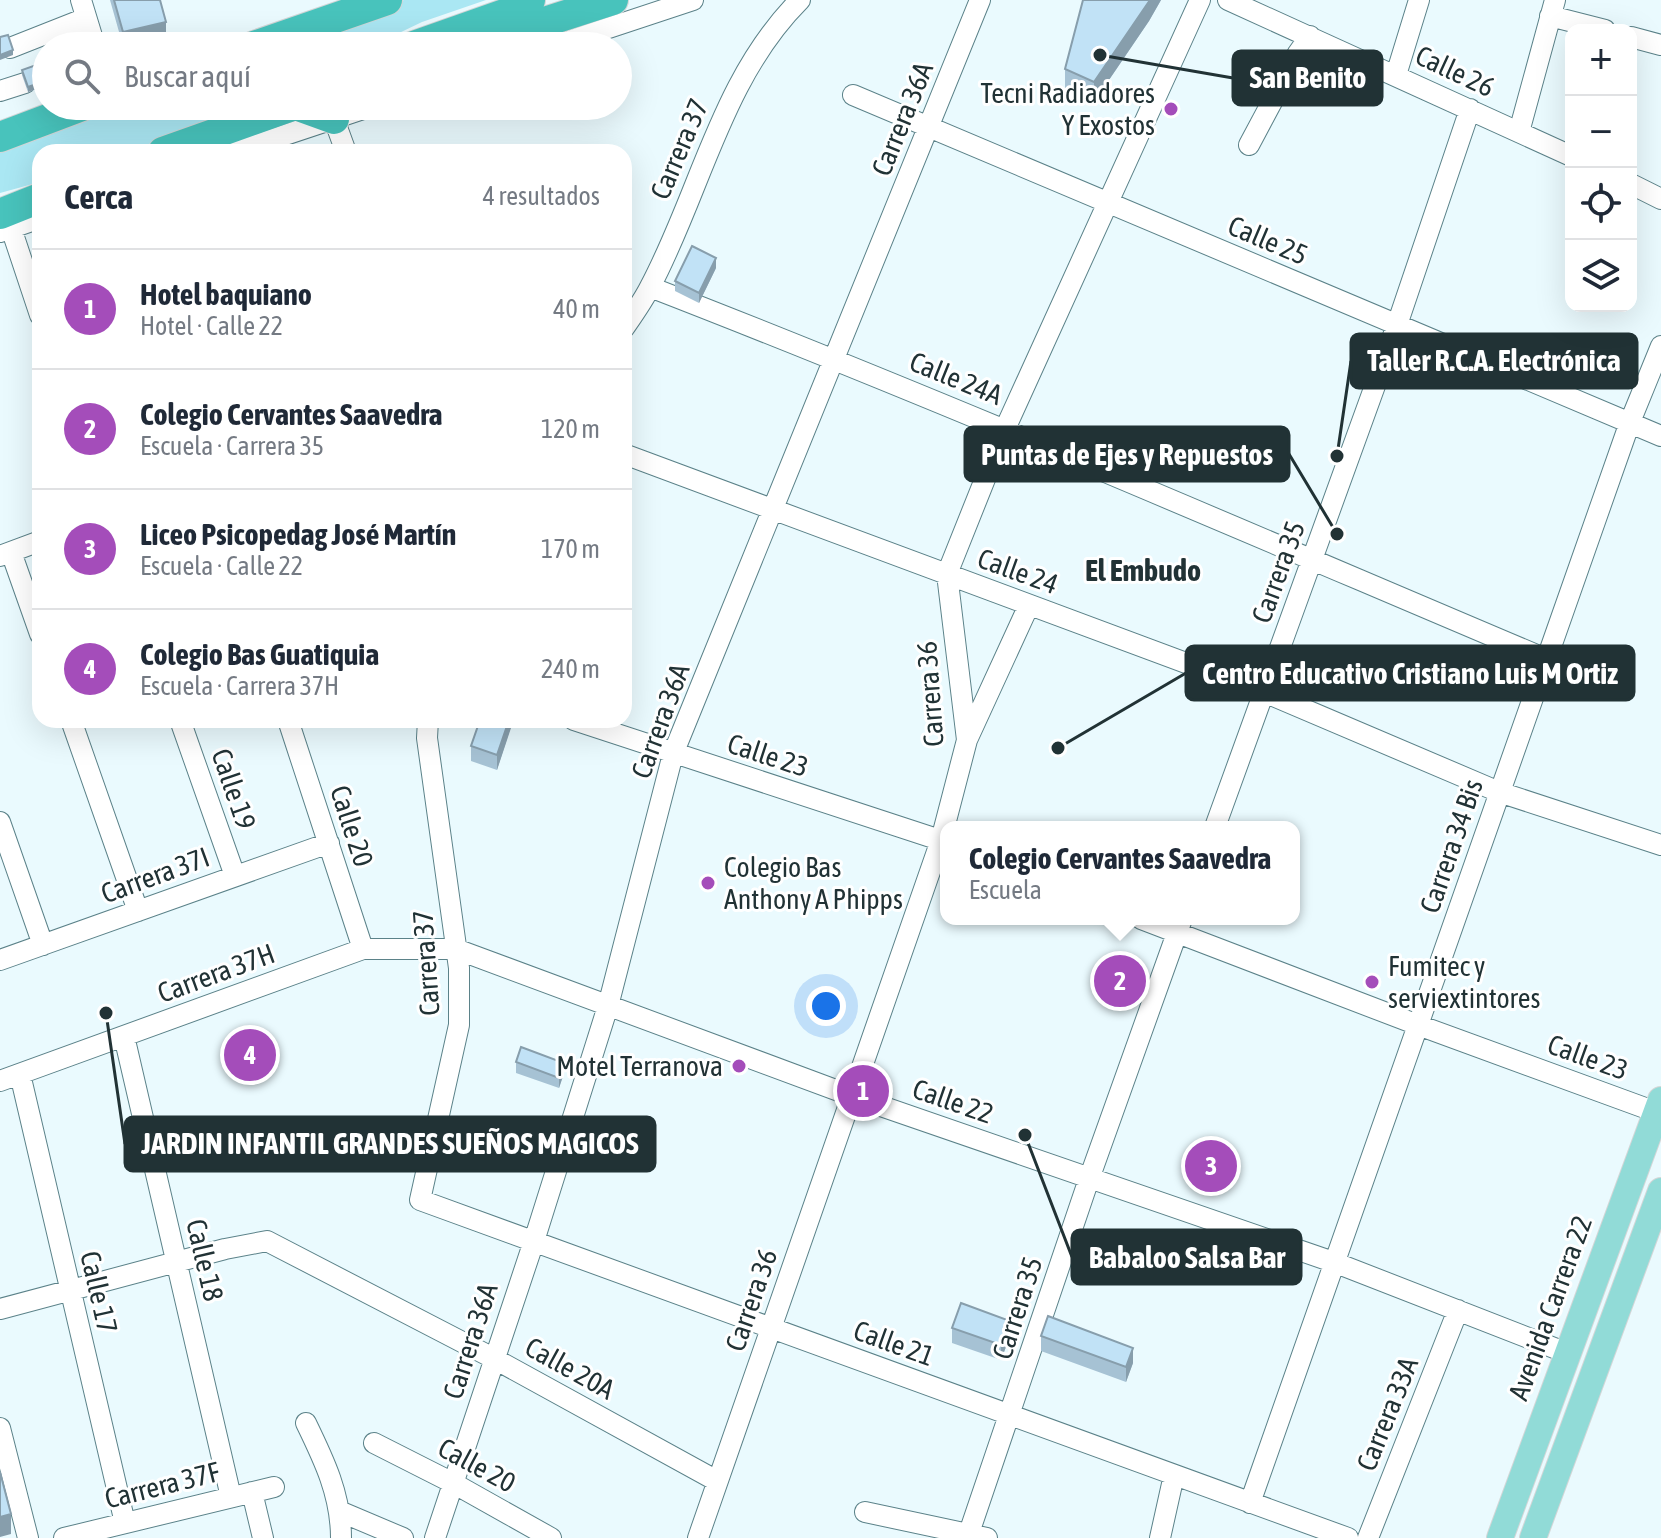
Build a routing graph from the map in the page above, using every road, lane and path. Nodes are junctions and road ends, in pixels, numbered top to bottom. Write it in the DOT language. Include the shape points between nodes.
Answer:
graph roads {
  1 [pos="387,0"];
  2 [pos="530,0"];
  3 [pos="613,0"];
  4 [pos="693,0"];
  5 [pos="800,0"];
  6 [pos="980,0"];
  7 [pos="1200,0"];
  8 [pos="1228,0"];
  9 [pos="1419,0"];
  10 [pos="1552,8"];
  11 [pos="84,9"];
  12 [pos="1591,24"];
  13 [pos="40,32"];
  14 [pos="91,32"];
  15 [pos="294,32"];
  16 [pos="454,32"];
  17 [pos="514,32"];
  18 [pos="596,32"];
  19 [pos="32,36"];
  20 [pos="1310,36"];
  21 [pos="1637,39"];
  22 [pos="1661,45"];
  23 [pos="10,48"];
  24 [pos="1396,75"];
  25 [pos="32,83"];
  26 [pos="0,91"];
  27 [pos="853,95"];
  28 [pos="1470,109"];
  29 [pos="45,120"];
  30 [pos="255,120"];
  31 [pos="331,120"];
  32 [pos="334,120"];
  33 [pos="929,127"];
  34 [pos="1519,132"];
  35 [pos="0,137"];
  36 [pos="186,144"];
  37 [pos="258,144"];
  38 [pos="343,144"];
  39 [pos="1249,145"];
  40 [pos="1565,153"];
  41 [pos="1637,187"];
  42 [pos="1661,199"];
  43 [pos="32,201"];
  44 [pos="1107,203"];
  45 [pos="32,218"];
  46 [pos="3,220"];
  47 [pos="650,287"];
  48 [pos="32,294"];
  49 [pos="632,315"];
  50 [pos="1397,325"];
  51 [pos="1661,346"];
  52 [pos="835,358"];
  53 [pos="1630,422"];
  54 [pos="1005,429"];
  55 [pos="1661,436"];
  56 [pos="632,457"];
  57 [pos="773,508"];
  58 [pos="32,544"];
  59 [pos="6,554"];
  60 [pos="1312,560"];
  61 [pos="947,574"];
  62 [pos="1029,605"];
  63 [pos="32,615"];
  64 [pos="1546,659"];
  65 [pos="1264,692"];
  66 [pos="74,728"];
  67 [pos="183,728"];
  68 [pos="291,728"];
  69 [pos="428,728"];
  70 [pos="597,728"];
  71 [pos="967,740"];
  72 [pos="673,754"];
  73 [pos="1499,792"];
  74 [pos="949,821"];
  75 [pos="1217,821"];
  76 [pos="0,822"];
  77 [pos="940,840"];
  78 [pos="329,843"];
  79 [pos="1661,845"];
  80 [pos="940,852"];
  81 [pos="235,876"];
  82 [pos="138,911"];
  83 [pos="1180,926"];
  84 [pos="43,945"];
  85 [pos="363,949"];
  86 [pos="456,949"];
  87 [pos="0,960"];
  88 [pos="608,1006"];
  89 [pos="1418,1025"];
  90 [pos="124,1036"];
  91 [pos="10,1078"];
  92 [pos="852,1096"];
  93 [pos="1659,1106"];
  94 [pos="1089,1179"];
  95 [pos="1661,1191"];
  96 [pos="420,1200"];
  97 [pos="534,1241"];
  98 [pos="176,1262"];
  99 [pos="1336,1263"];
  100 [pos="70,1292"];
  101 [pos="0,1309"];
  102 [pos="1458,1310"];
  103 [pos="771,1328"];
  104 [pos="1567,1353"];
  105 [pos="493,1358"];
  106 [pos="1010,1415"];
  107 [pos="306,1423"];
  108 [pos="0,1428"];
  109 [pos="374,1443"];
  110 [pos="1174,1475"];
  111 [pos="717,1481"];
  112 [pos="453,1483"];
  113 [pos="274,1487"];
  114 [pos="252,1492"];
  115 [pos="231,1497"];
  116 [pos="1250,1503"];
  117 [pos="339,1511"];
  118 [pos="865,1512"];
  119 [pos="125,1523"];
  120 [pos="911,1530"];
  121 [pos="1300,1530"];
  122 [pos="703,1536"];
  123 [pos="978,1536"];
  124 [pos="28,1538"];
  125 [pos="64,1538"];
  126 [pos="263,1538"];
  127 [pos="341,1538"];
  128 [pos="403,1538"];
  129 [pos="435,1538"];
  130 [pos="551,1538"];
  131 [pos="1160,1538"];
  132 [pos="1348,1538"];
  133 [pos="1368,1538"];
  134 [pos="1500,1538"];
  135 [pos="1533,1538"];
  1 -- 15 [label="highway"];
  2 -- 16 [label="highway"];
  3 -- 17 [label="highway"];
  4 -- 18 [label="street"];
  5 -- 47 [label="street, Carrera 37" via="767,38 736,88"];
  6 -- 33 [label="street, Carrera 36A"];
  7 -- 44 [label="street, Carrera 36"];
  8 -- 20 [label="street, Calle 26"];
  9 -- 24 [label="street"];
  10 -- 12 [label="street"];
  10 -- 34 [label="street"];
  11 -- 13 [label="street"];
  11 -- 14 [label="street"];
  19 -- 23 [label="street"];
  20 -- 24 [label="street, Calle 26"];
  20 -- 39 [label="street"];
  21 -- 22 [label="street"];
  24 -- 28 [label="street, Calle 26"];
  25 -- 26 [label="street"];
  27 -- 33 [label="street, Calle 25"];
  28 -- 34 [label="street, Calle 26"];
  28 -- 50 [label="street, Carrera 35"];
  29 -- 35 [label="highway"];
  30 -- 36 [label="highway"];
  31 -- 37 [label="street"];
  32 -- 38 [label="street"];
  33 -- 44 [label="street, Calle 25"];
  33 -- 52 [label="street, Carrera 36A"];
  34 -- 40 [label="street, Calle 26"];
  41 -- 42 [label="street"];
  43 -- 46 [label="highway"];
  44 -- 50 [label="street, Calle 25"];
  44 -- 54 [label="street, Carrera 36"];
  45 -- 46 [label="street"];
  46 -- 48 [label="street"];
  47 -- 49 [label="street, Carrera 37"];
  47 -- 52 [label="street, Calle 24A"];
  50 -- 53 [label="street, Calle 25"];
  50 -- 60 [label="street, Carrera 35"];
  51 -- 53 [label="street, Carrera 34 Bis"];
  52 -- 54 [label="street, Calle 24A"];
  52 -- 57 [label="street, Carrera 36A"];
  53 -- 55 [label="street, Calle 25"];
  53 -- 64 [label="street, Carrera 34 Bis"];
  54 -- 60 [label="street, Calle 24A"];
  54 -- 61 [label="street, Carrera 36"];
  56 -- 57 [label="street, Calle 24"];
  57 -- 61 [label="street, Calle 24"];
  57 -- 72 [label="street, Carrera 36A"];
  58 -- 59 [label="street"];
  59 -- 63 [label="street"];
  60 -- 64 [label="street, Calle 24A"];
  60 -- 65 [label="street, Carrera 35"];
  61 -- 62 [label="street, Calle 24"];
  61 -- 71 [label="street, Carrera 36"];
  62 -- 65 [label="street, Calle 24"];
  62 -- 71 [label="street"];
  64 -- 73 [label="street, Carrera 34 Bis"];
  65 -- 73 [label="street, Calle 24"];
  65 -- 75 [label="street, Carrera 35"];
  66 -- 82 [label="street"];
  67 -- 81 [label="street, Calle 19"];
  68 -- 78 [label="street, Calle 20"];
  69 -- 86 [label="street, Carrera 37"];
  70 -- 72 [label="street, Calle 23"];
  71 -- 74 [label="street, Carrera 36"];
  72 -- 77 [label="street, Calle 23"];
  72 -- 88 [label="street, Carrera 36A"];
  73 -- 79 [label="street, Calle 24"];
  73 -- 89 [label="street, Carrera 34 Bis"];
  76 -- 84 [label="street"];
  78 -- 81 [label="street, Carrera 37I"];
  78 -- 85 [label="street, Calle 20"];
  80 -- 92 [label="street, Carrera 36"];
  81 -- 82 [label="street, Carrera 37I"];
  82 -- 84 [label="street, Carrera 37I"];
  83 -- 89 [label="street, Calle 23"];
  83 -- 94 [label="street, Carrera 35"];
  84 -- 87 [label="street, Carrera 37I"];
  85 -- 86 [label="street, Carrera 37H"];
  85 -- 90 [label="street, Carrera 37H"];
  86 -- 88 [label="street, Calle 22"];
  86 -- 96 [label="street, Carrera 37" via="459,1025"];
  88 -- 92 [label="street, Calle 22"];
  88 -- 97 [label="street, Carrera 36A"];
  89 -- 93 [label="street, Calle 23"];
  89 -- 99 [label="street, Carrera 34 Bis"];
  90 -- 91 [label="street, Carrera 37H"];
  90 -- 98 [label="street, Calle 18"];
  91 -- 100 [label="street, Calle 17"];
  92 -- 94 [label="street, Calle 22"];
  92 -- 103 [label="street, Carrera 36"];
  93 -- 104 [label="main road, Avenida Carrera 22"];
  94 -- 99 [label="street, Calle 22"];
  94 -- 106 [label="street, Carrera 35"];
  95 -- 135 [label="main road"];
  96 -- 97 [label="street, Calle 21"];
  97 -- 103 [label="street, Calle 21"];
  97 -- 105 [label="street, Carrera 36A"];
  98 -- 100 [label="street"];
  98 -- 105 [label="street, Calle 20A" via="267,1241"];
  98 -- 115 [label="street, Calle 18"];
  99 -- 102 [label="street, Calle 22"];
  99 -- 116 [label="street, Carrera 34 Bis"];
  100 -- 101 [label="street"];
  100 -- 119 [label="street, Calle 17"];
  102 -- 104 [label="street, Calle 22"];
  102 -- 133 [label="street, Carrera 33A"];
  103 -- 106 [label="street, Calle 21"];
  103 -- 111 [label="street, Carrera 36"];
  104 -- 134 [label="main road, Avenida Carrera 22"];
  105 -- 111 [label="street, Calle 20A"];
  105 -- 112 [label="street, Carrera 36A"];
  106 -- 110 [label="street, Calle 21"];
  106 -- 123 [label="street, Carrera 35"];
  107 -- 117 [label="street" via="332,1479"];
  108 -- 124 [label="street"];
  109 -- 112 [label="street, Calle 20"];
  110 -- 116 [label="street, Calle 21"];
  110 -- 131 [label="street"];
  111 -- 122 [label="street, Carrera 36"];
  112 -- 129 [label="street"];
  112 -- 130 [label="street, Calle 20"];
  113 -- 114 [label="street, Carrera 37F"];
  114 -- 115 [label="street, Carrera 37F"];
  114 -- 126 [label="street"];
  115 -- 119 [label="street, Carrera 37F"];
  116 -- 121 [label="street, Calle 21"];
  117 -- 127 [label="street"];
  117 -- 128 [label="street"];
  118 -- 120 [label="street"];
  119 -- 125 [label="street, Carrera 37F"];
  120 -- 123 [label="street"];
  121 -- 132 [label="street, Calle 21"];
}
